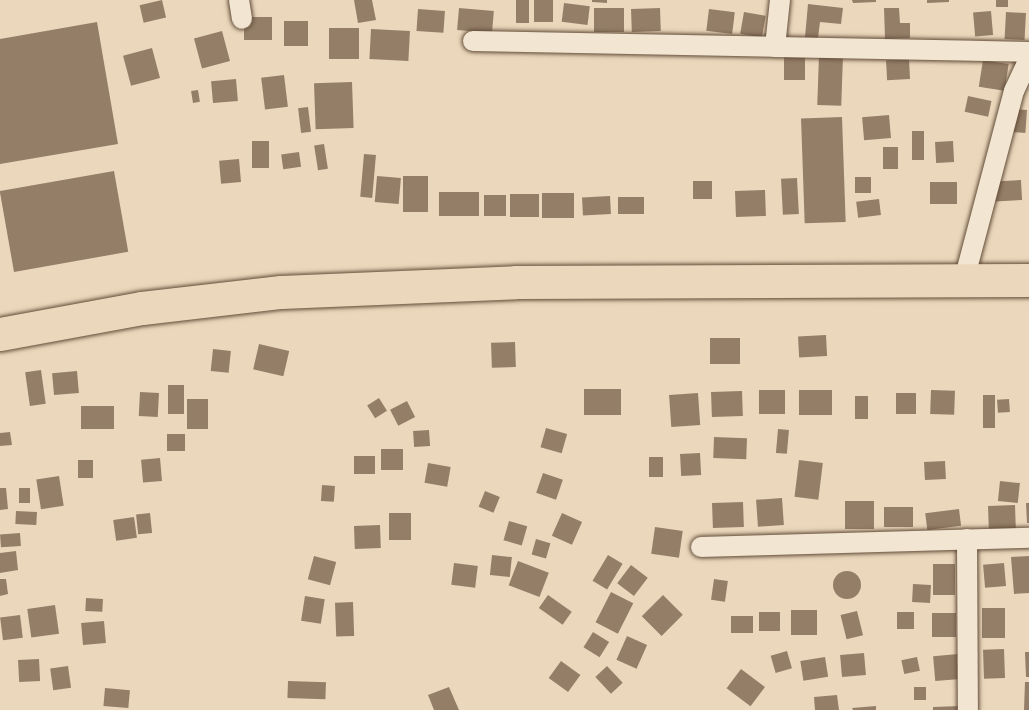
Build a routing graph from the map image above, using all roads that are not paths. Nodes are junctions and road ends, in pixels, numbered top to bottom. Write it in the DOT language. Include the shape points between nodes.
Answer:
graph roads {
  1 [pos="780,0"];
  2 [pos="473,41"];
  3 [pos="775,47"];
  4 [pos="1029,52"];
  5 [pos="1029,59"];
  6 [pos="964,280"];
  7 [pos="1029,280"];
  8 [pos="0,334"];
  9 [pos="1029,538"];
  10 [pos="967,539"];
  11 [pos="701,547"];
  12 [pos="968,710"];
  1 -- 3 [label="street"];
  2 -- 3 [label="street"];
  3 -- 4 [label="street"];
  5 -- 6 [label="street" via="1014,91"];
  6 -- 7 [label="highway"];
  6 -- 8 [label="highway" via="516,282 281,292 142,308"];
  9 -- 10 [label="street"];
  10 -- 11 [label="street"];
  10 -- 12 [label="street"];
}
